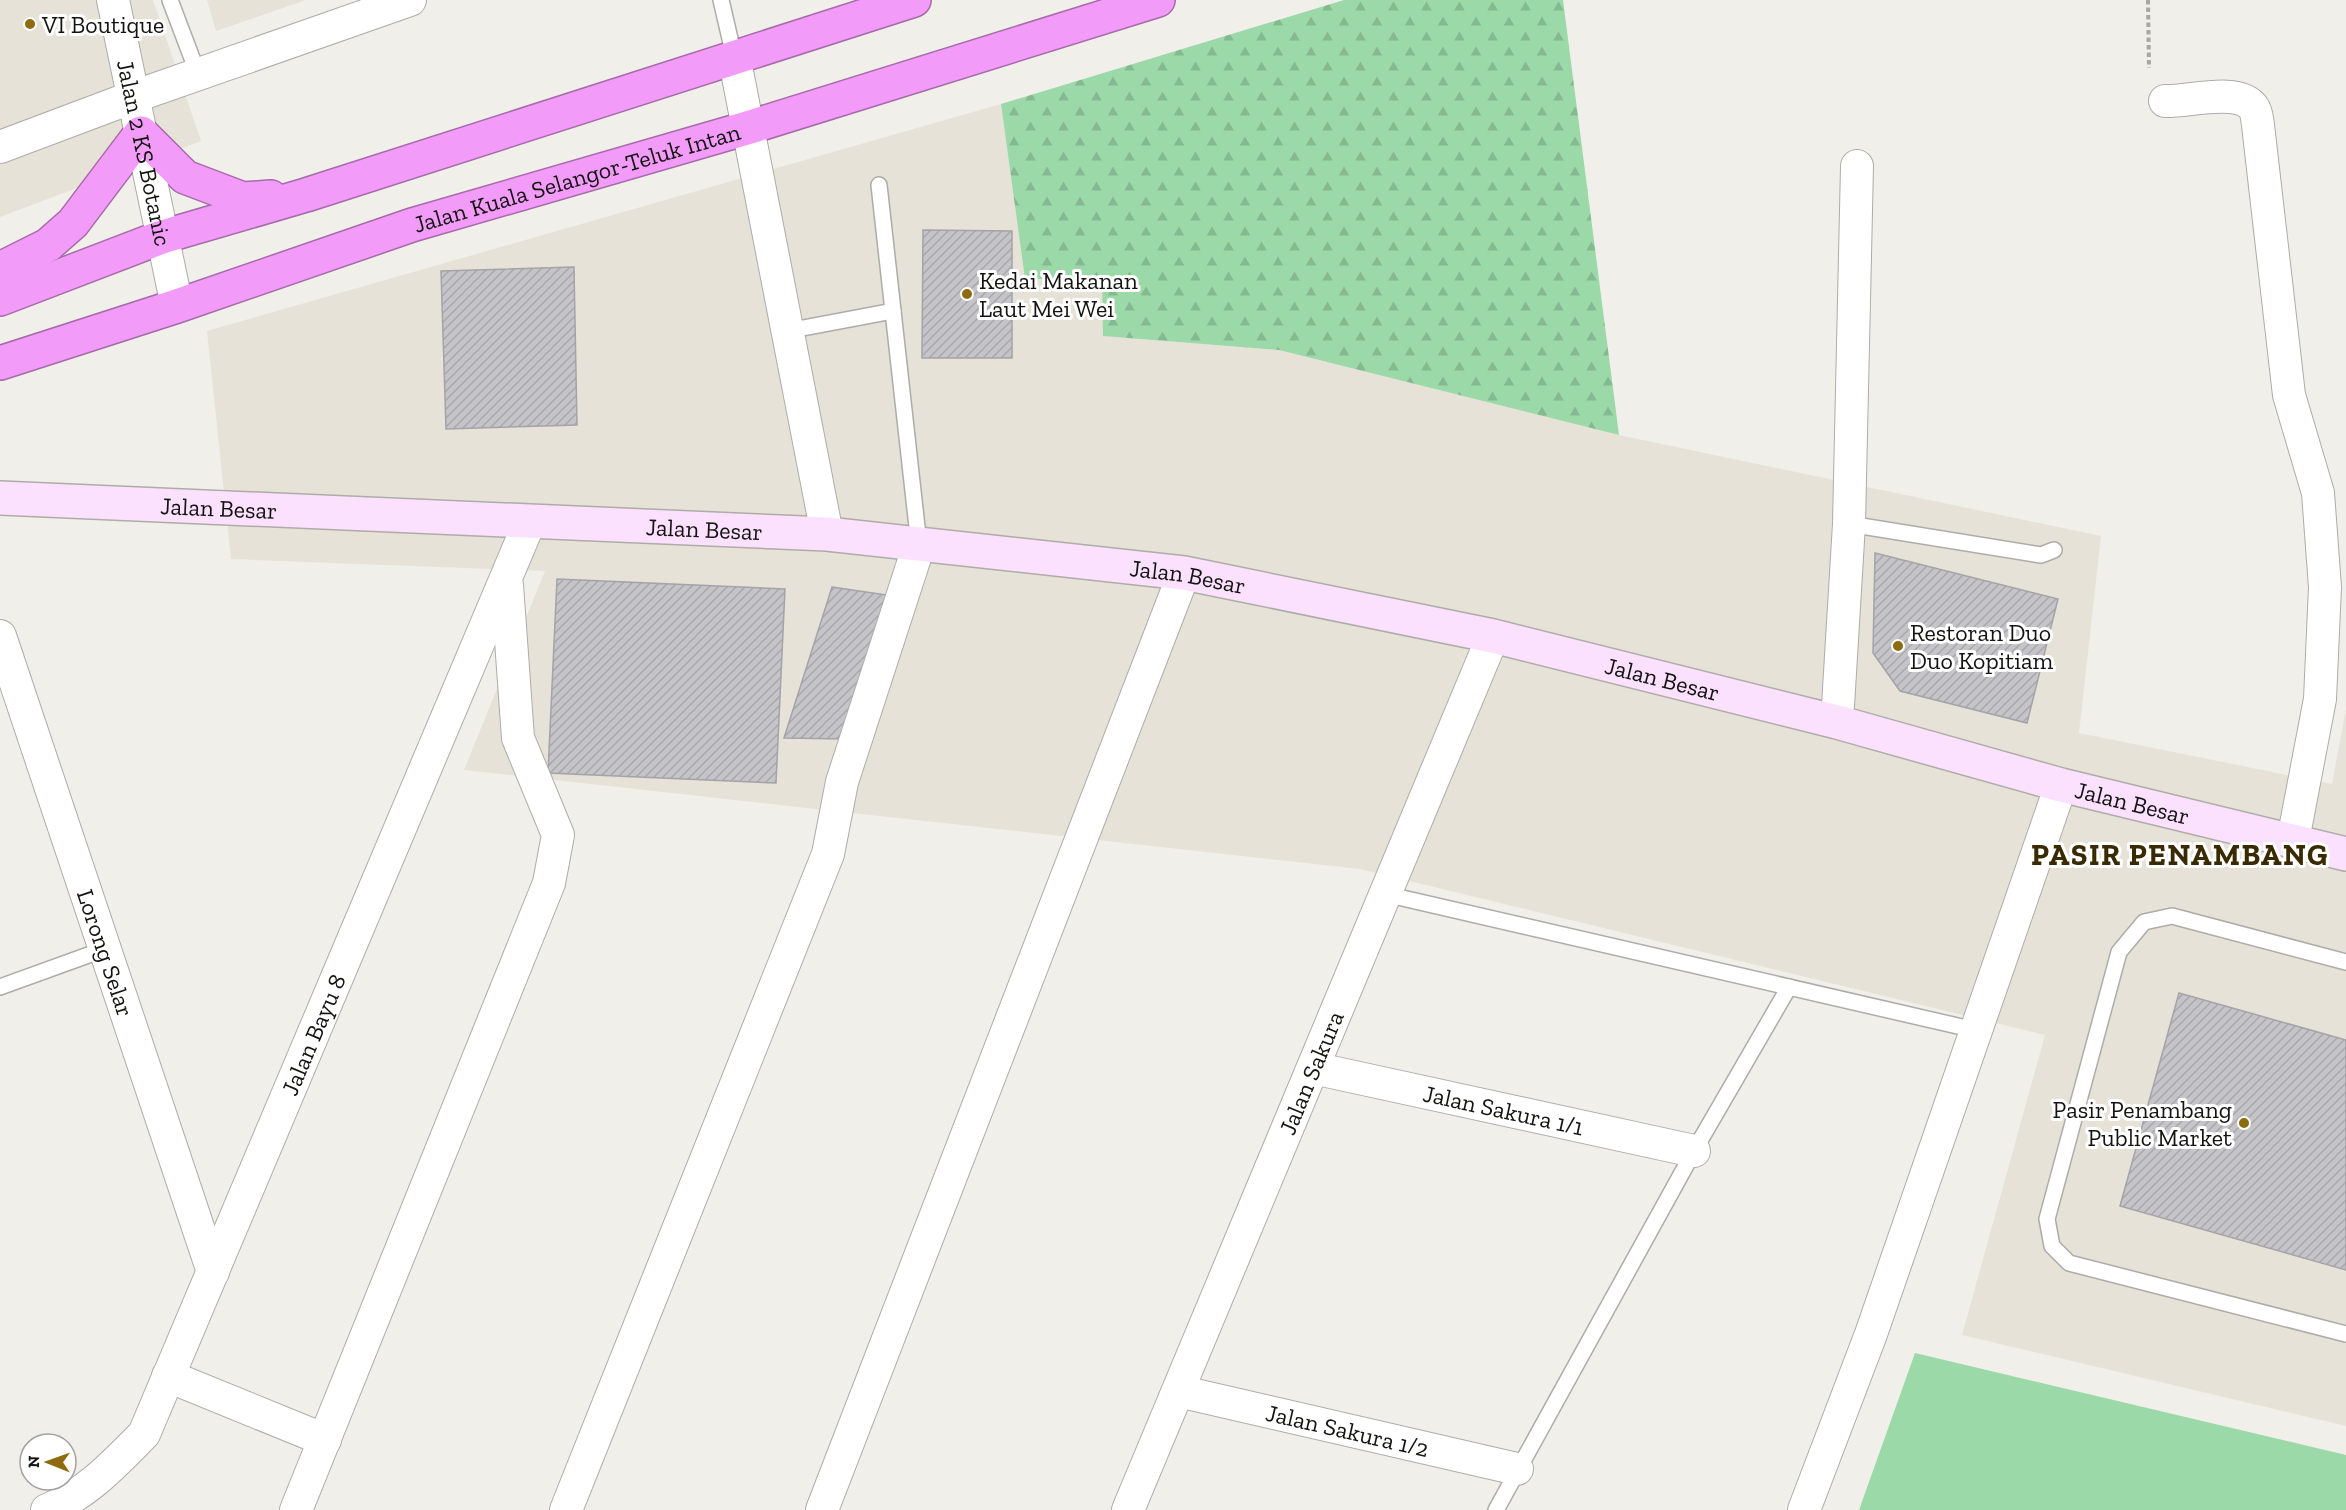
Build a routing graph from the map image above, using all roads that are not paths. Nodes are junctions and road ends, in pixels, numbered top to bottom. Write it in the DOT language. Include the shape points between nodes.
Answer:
graph roads {
  1 [pos="112,0"];
  2 [pos="170,0"];
  3 [pos="410,0"];
  4 [pos="721,0"];
  5 [pos="914,0"];
  6 [pos="1158,0"];
  7 [pos="734,56"];
  8 [pos="198,74"];
  9 [pos="133,97"];
  10 [pos="2165,101"];
  11 [pos="747,128"];
  12 [pos="141,133"];
  13 [pos="0,147"];
  14 [pos="1857,166"];
  15 [pos="879,184"];
  16 [pos="306,195"];
  17 [pos="162,237"];
  18 [pos="0,269"];
  19 [pos="0,299"];
  20 [pos="177,306"];
  21 [pos="893,311"];
  22 [pos="787,331"];
  23 [pos="0,363"];
  24 [pos="0,498"];
  25 [pos="530,521"];
  26 [pos="1849,524"];
  27 [pos="827,534"];
  28 [pos="919,545"];
  29 [pos="2054,550"];
  30 [pos="1184,573"];
  31 [pos="506,578"];
  32 [pos="0,636"];
  33 [pos="1493,636"];
  34 [pos="1837,722"];
  35 [pos="2061,785"];
  36 [pos="2293,840"];
  37 [pos="2346,854"];
  38 [pos="1385,894"];
  39 [pos="105,949"];
  40 [pos="2346,962"];
  41 [pos="0,987"];
  42 [pos="1789,987"];
  43 [pos="1975,1030"];
  44 [pos="1313,1068"];
  45 [pos="1694,1151"];
  46 [pos="213,1272"];
  47 [pos="2346,1334"];
  48 [pos="168,1376"];
  49 [pos="1178,1391"];
  50 [pos="325,1440"];
  51 [pos="1517,1469"];
  52 [pos="47,1510"];
  53 [pos="296,1510"];
  54 [pos="566,1510"];
  55 [pos="822,1510"];
  56 [pos="1128,1510"];
  57 [pos="1496,1510"];
  58 [pos="1804,1510"];
  1 -- 9 [label="street, Jalan 2 KS Botanic"];
  2 -- 8 [label="lane"];
  3 -- 8 [label="street"];
  4 -- 7 [label="lane"];
  5 -- 7 [label="highway"];
  6 -- 11 [label="highway, Jalan Kuala Selangor-Teluk Intan"];
  7 -- 11 [label="street"];
  7 -- 16 [label="highway"];
  8 -- 9 [label="street"];
  9 -- 12 [label="street, Jalan 2 KS Botanic"];
  9 -- 13 [label="street"];
  10 -- 36 [label="street" via="2241,98 2253,106 2259,125 2289,395 2318,493 2325,587 2320,699"];
  11 -- 20 [label="highway, Jalan Kuala Selangor-Teluk Intan" via="412,225"];
  11 -- 22 [label="street"];
  12 -- 16 [label="highway" via="185,177 243,199"];
  12 -- 17 [label="street, Jalan 2 KS Botanic"];
  12 -- 18 [label="highway" via="73,223 48,245"];
  14 -- 26 [label="street"];
  15 -- 21 [label="lane"];
  16 -- 17 [label="highway"];
  17 -- 19 [label="highway"];
  17 -- 20 [label="street, Jalan 2 KS Botanic"];
  20 -- 23 [label="highway, Jalan Kuala Selangor-Teluk Intan"];
  21 -- 22 [label="lane"];
  21 -- 28 [label="lane"];
  22 -- 27 [label="street"];
  24 -- 25 [label="street, Jalan Besar"];
  25 -- 27 [label="street, Jalan Besar"];
  25 -- 31 [label="street, Jalan Bayu 8"];
  26 -- 29 [label="lane" via="2042,555"];
  26 -- 34 [label="street"];
  27 -- 28 [label="street, Jalan Besar"];
  28 -- 30 [label="street, Jalan Besar"];
  28 -- 54 [label="street" via="842,782 828,854"];
  30 -- 33 [label="street, Jalan Besar"];
  30 -- 55 [label="street"];
  31 -- 46 [label="street, Jalan Bayu 8"];
  31 -- 50 [label="street" via="518,738 558,835 549,883"];
  32 -- 39 [label="street, Lorong Selar"];
  33 -- 34 [label="street, Jalan Besar"];
  33 -- 38 [label="street, Jalan Sakura"];
  34 -- 35 [label="street, Jalan Besar"];
  35 -- 36 [label="street, Jalan Besar"];
  35 -- 43 [label="street"];
  36 -- 37 [label="street, Jalan Besar"];
  38 -- 42 [label="lane"];
  38 -- 44 [label="street, Jalan Sakura"];
  39 -- 41 [label="lane"];
  39 -- 46 [label="street, Lorong Selar"];
  40 -- 47 [label="lane" via="2172,916 2144,922 2119,952 2047,1220 2052,1246 2069,1263"];
  42 -- 43 [label="lane"];
  42 -- 45 [label="lane"];
  43 -- 58 [label="street" via="1872,1334"];
  44 -- 45 [label="street, Jalan Sakura 1/1"];
  44 -- 49 [label="street, Jalan Sakura"];
  45 -- 51 [label="lane"];
  46 -- 48 [label="street, Jalan Bayu 8"];
  48 -- 50 [label="street"];
  48 -- 52 [label="street, Jalan Bayu 8" via="144,1434 108,1471 66,1503"];
  49 -- 51 [label="street, Jalan Sakura 1/2"];
  49 -- 56 [label="street, Jalan Sakura"];
  50 -- 53 [label="street"];
  51 -- 57 [label="lane"];
}
